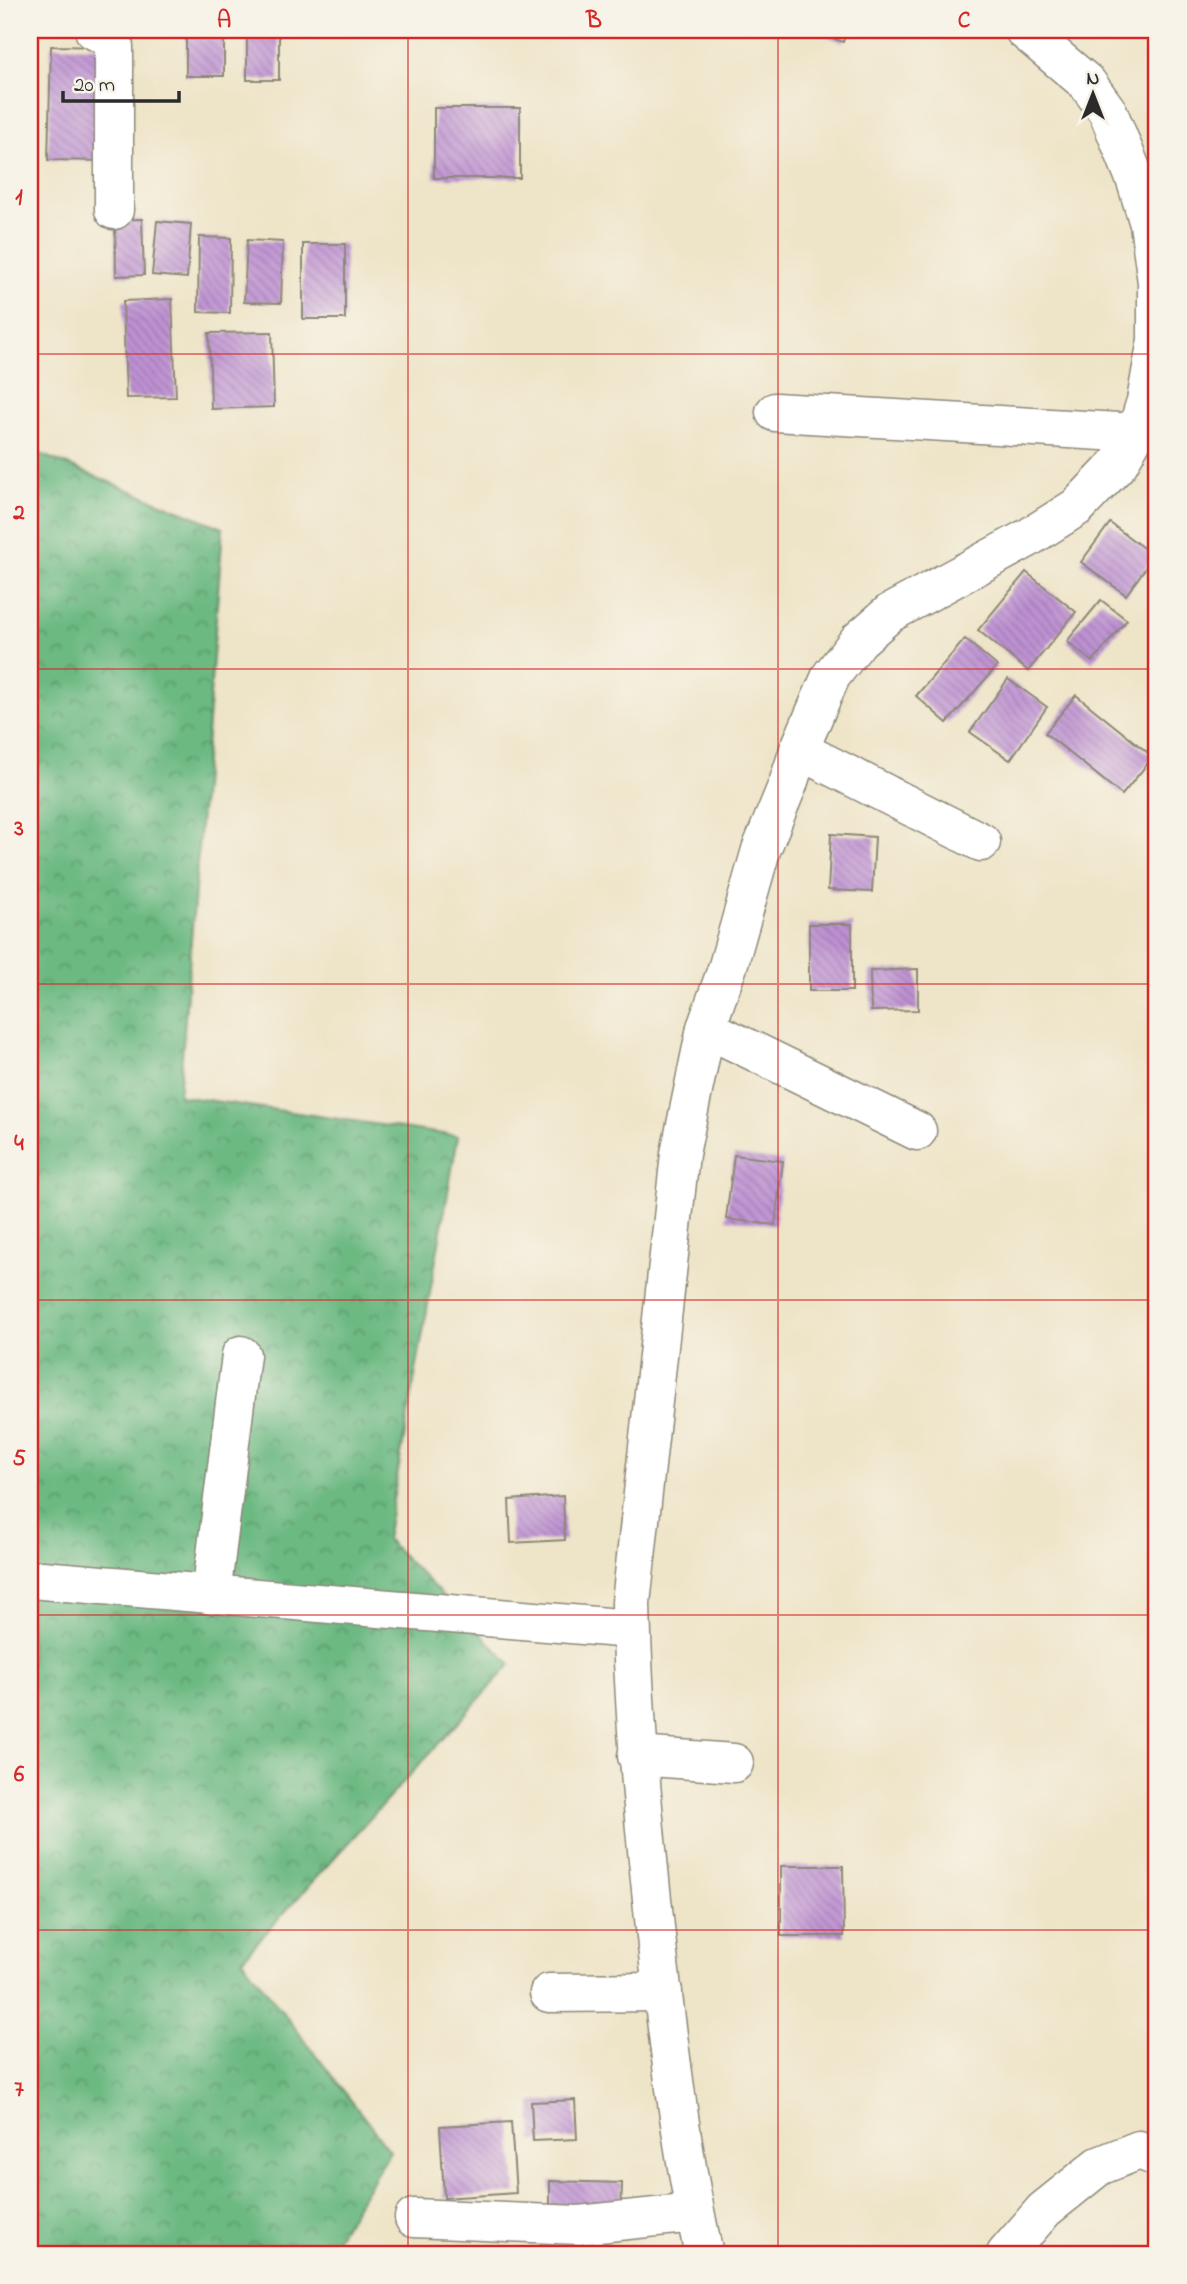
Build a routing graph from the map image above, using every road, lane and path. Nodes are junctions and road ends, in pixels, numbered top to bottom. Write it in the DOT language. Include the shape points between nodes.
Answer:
graph roads {
  1 [pos="94,30"];
  2 [pos="1024,30"];
  3 [pos="114,210"];
  4 [pos="775,412"];
  5 [pos="1136,433"];
  6 [pos="799,750"];
  7 [pos="981,842"];
  8 [pos="706,1028"];
  9 [pos="917,1131"];
  10 [pos="242,1355"];
  11 [pos="42,1580"];
  12 [pos="211,1595"];
  13 [pos="631,1629"];
  14 [pos="637,1756"];
  15 [pos="734,1763"];
  16 [pos="663,1992"];
  17 [pos="549,1993"];
  18 [pos="1157,2157"];
  19 [pos="695,2213"];
  20 [pos="414,2218"];
  21 [pos="704,2254"];
  22 [pos="1006,2254"];
  1 -- 3 [label="street" via="113,40 114,47"];
  2 -- 5 [label="street" via="1087,83 1108,112 1149,224 1157,282 1157,340"];
  4 -- 5 [label="street"];
  5 -- 6 [label="street" via="1106,479 1077,507 890,613 859,640 831,676"];
  6 -- 7 [label="street"];
  6 -- 8 [label="street" via="761,850"];
  8 -- 9 [label="street"];
  8 -- 13 [label="street" via="680,1154 649,1419"];
  10 -- 12 [label="street"];
  11 -- 12 [label="street"];
  12 -- 13 [label="street"];
  13 -- 14 [label="street"];
  14 -- 15 [label="street"];
  14 -- 16 [label="street"];
  16 -- 17 [label="street"];
  16 -- 19 [label="street"];
  18 -- 22 [label="street" via="1139,2150 1099,2166 1044,2210"];
  19 -- 20 [label="street" via="579,2225"];
  19 -- 21 [label="street"];
}
